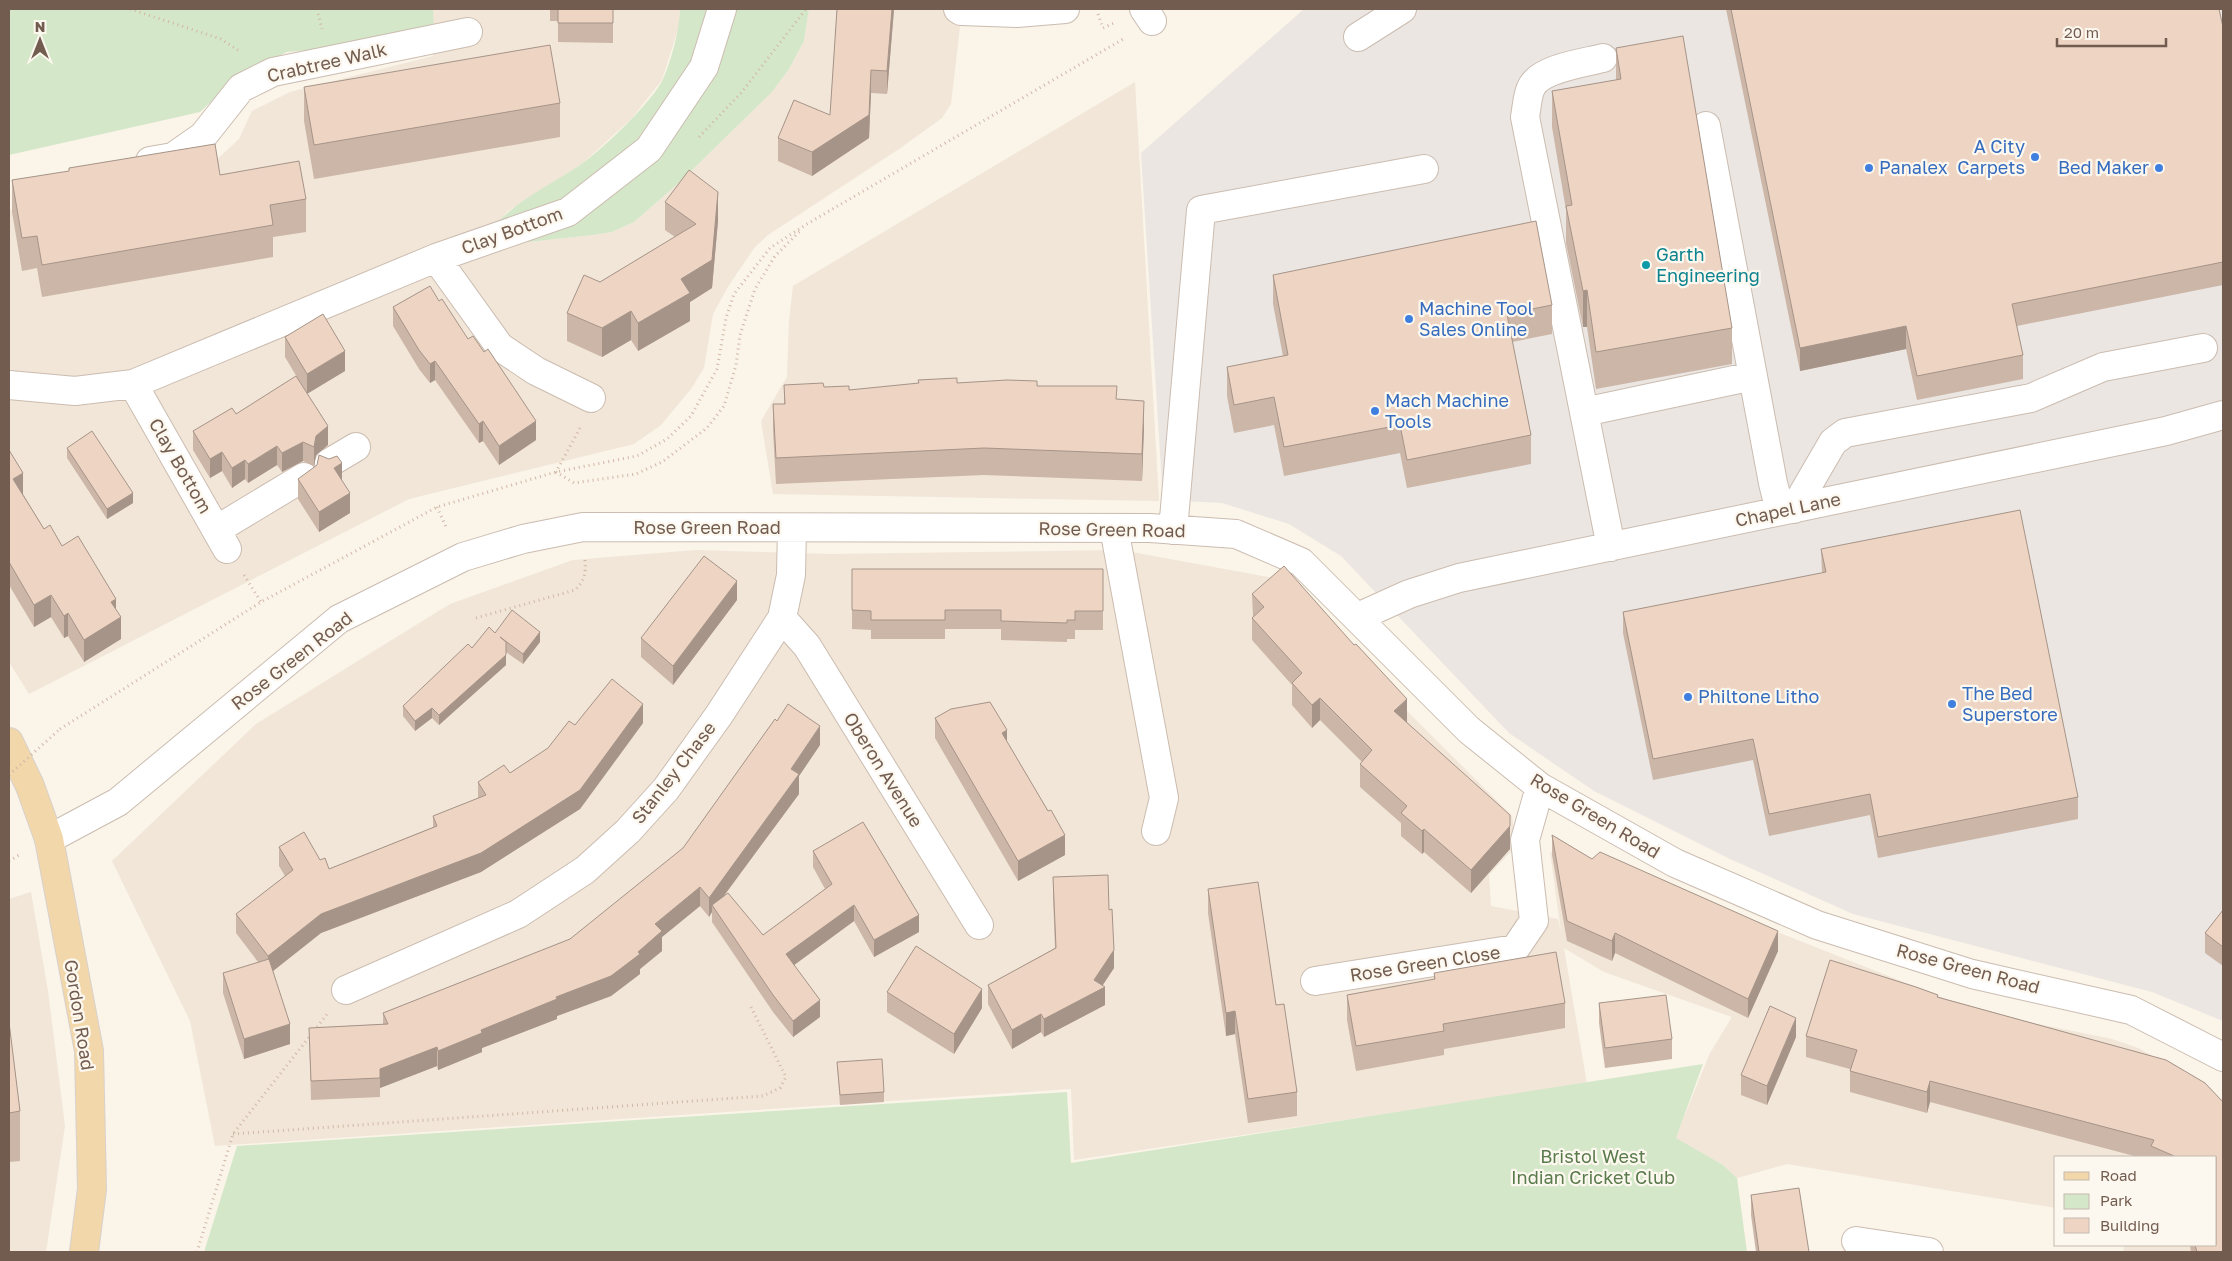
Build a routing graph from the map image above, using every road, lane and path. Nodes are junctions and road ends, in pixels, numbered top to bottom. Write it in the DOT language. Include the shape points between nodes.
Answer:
graph roads {
  1 [pos="130,9"];
  2 [pos="722,9"];
  3 [pos="958,9"];
  4 [pos="1065,9"];
  5 [pos="1096,9"];
  6 [pos="1402,9"];
  7 [pos="1148,15"];
  8 [pos="1116,28"];
  9 [pos="468,32"];
  10 [pos="1118,34"];
  11 [pos="1358,37"];
  12 [pos="1121,41"];
  13 [pos="1603,58"];
  14 [pos="273,72"];
  15 [pos="1706,126"];
  16 [pos="125,166"];
  17 [pos="1424,169"];
  18 [pos="807,224"];
  19 [pos="436,258"];
  20 [pos="2203,348"];
  21 [pos="1753,376"];
  22 [pos="133,384"];
  23 [pos="9,385"];
  24 [pos="591,398"];
  25 [pos="1584,412"];
  26 [pos="2223,415"];
  27 [pos="356,446"];
  28 [pos="329,463"];
  29 [pos="556,472"];
  30 [pos="304,477"];
  31 [pos="1787,510"];
  32 [pos="583,527"];
  33 [pos="792,528"];
  34 [pos="1114,528"];
  35 [pos="1173,530"];
  36 [pos="1611,546"];
  37 [pos="1358,617"];
  38 [pos="476,618"];
  39 [pos="782,618"];
  40 [pos="9,742"];
  41 [pos="9,775"];
  42 [pos="1540,787"];
  43 [pos="1156,831"];
  44 [pos="49,839"];
  45 [pos="979,925"];
  46 [pos="1315,981"];
  47 [pos="346,990"];
  48 [pos="750,1007"];
  49 [pos="2223,1057"];
  50 [pos="233,1134"];
  51 [pos="1856,1242"];
  52 [pos="84,1252"];
  53 [pos="197,1252"];
  54 [pos="1929,1252"];
  1 -- 14 [label="path" via="221,40"];
  2 -- 19 [label="street, Clay Bottom" via="704,66 649,149 568,212"];
  3 -- 4 [label="street" via="1017,13"];
  5 -- 8 [label="path" via="1103,28 1113,21"];
  6 -- 11 [label="street"];
  7 -- 12 [label="path"];
  9 -- 14 [label="street, Crabtree Walk"];
  10 -- 12 [label="path"];
  12 -- 18 [label="path"];
  13 -- 25 [label="street" via="1539,77 1531,86 1525,116"];
  14 -- 16 [label="street, Crabtree Walk" via="241,88 203,136 173,157"];
  15 -- 21 [label="street"];
  17 -- 35 [label="street" via="1201,210"];
  18 -- 29 [label="path" via="770,248 734,294 717,369 691,416 667,439 637,456"];
  18 -- 29 [label="path" via="775,256 755,289 740,335 736,365 724,406 706,428 662,462 636,474 574,483"];
  19 -- 22 [label="street, Clay Bottom"];
  19 -- 24 [label="street, Clay Bottom" via="500,347 536,371"];
  20 -- 31 [label="street" via="2103,367 2030,398 1846,433 1833,442"];
  21 -- 25 [label="street"];
  21 -- 31 [label="street"];
  22 -- 23 [label="street, Clay Bottom" via="75,390"];
  22 -- 30 [label="street, Clay Bottom" via="221,540"];
  24 -- 29 [label="path" via="580,428"];
  25 -- 36 [label="street"];
  26 -- 31 [label="street, Chapel Lane" via="2166,431"];
  27 -- 28 [label="street"];
  29 -- 41 [label="path, bridge" via="437,507 261,602 60,729"];
  31 -- 36 [label="street, Chapel Lane"];
  32 -- 33 [label="street, Rose Green Road"];
  32 -- 38 [label="path" via="586,575 583,583 574,590"];
  32 -- 44 [label="street, Rose Green Road" via="523,539 463,557 339,619 118,802"];
  33 -- 34 [label="street, Rose Green Road"];
  33 -- 39 [label="street, Stanley Chase" via="791,575"];
  34 -- 35 [label="street, Rose Green Road"];
  34 -- 43 [label="street" via="1164,798"];
  35 -- 37 [label="street, Rose Green Road" via="1236,534 1301,562"];
  36 -- 37 [label="street, Chapel Lane" via="1459,578 1409,594"];
  37 -- 42 [label="street, Rose Green Road" via="1469,730"];
  39 -- 45 [label="street, Oberon Avenue" via="807,646"];
  39 -- 47 [label="street, Stanley Chase" via="666,789 628,831 585,870 518,914"];
  40 -- 44 [label="main road" via="30,786"];
  42 -- 46 [label="street, Rose Green Close" via="1525,840 1534,920 1515,949"];
  42 -- 49 [label="street, Rose Green Road" via="1675,863 1817,925 1972,974 2131,1010"];
  44 -- 52 [label="main road, Gordon Road" via="89,1051 92,1189"];
  47 -- 50 [label="path"];
  48 -- 50 [label="path" via="786,1077 780,1088 763,1096"];
  50 -- 53 [label="path"];
  51 -- 54 [label="street"];
}
